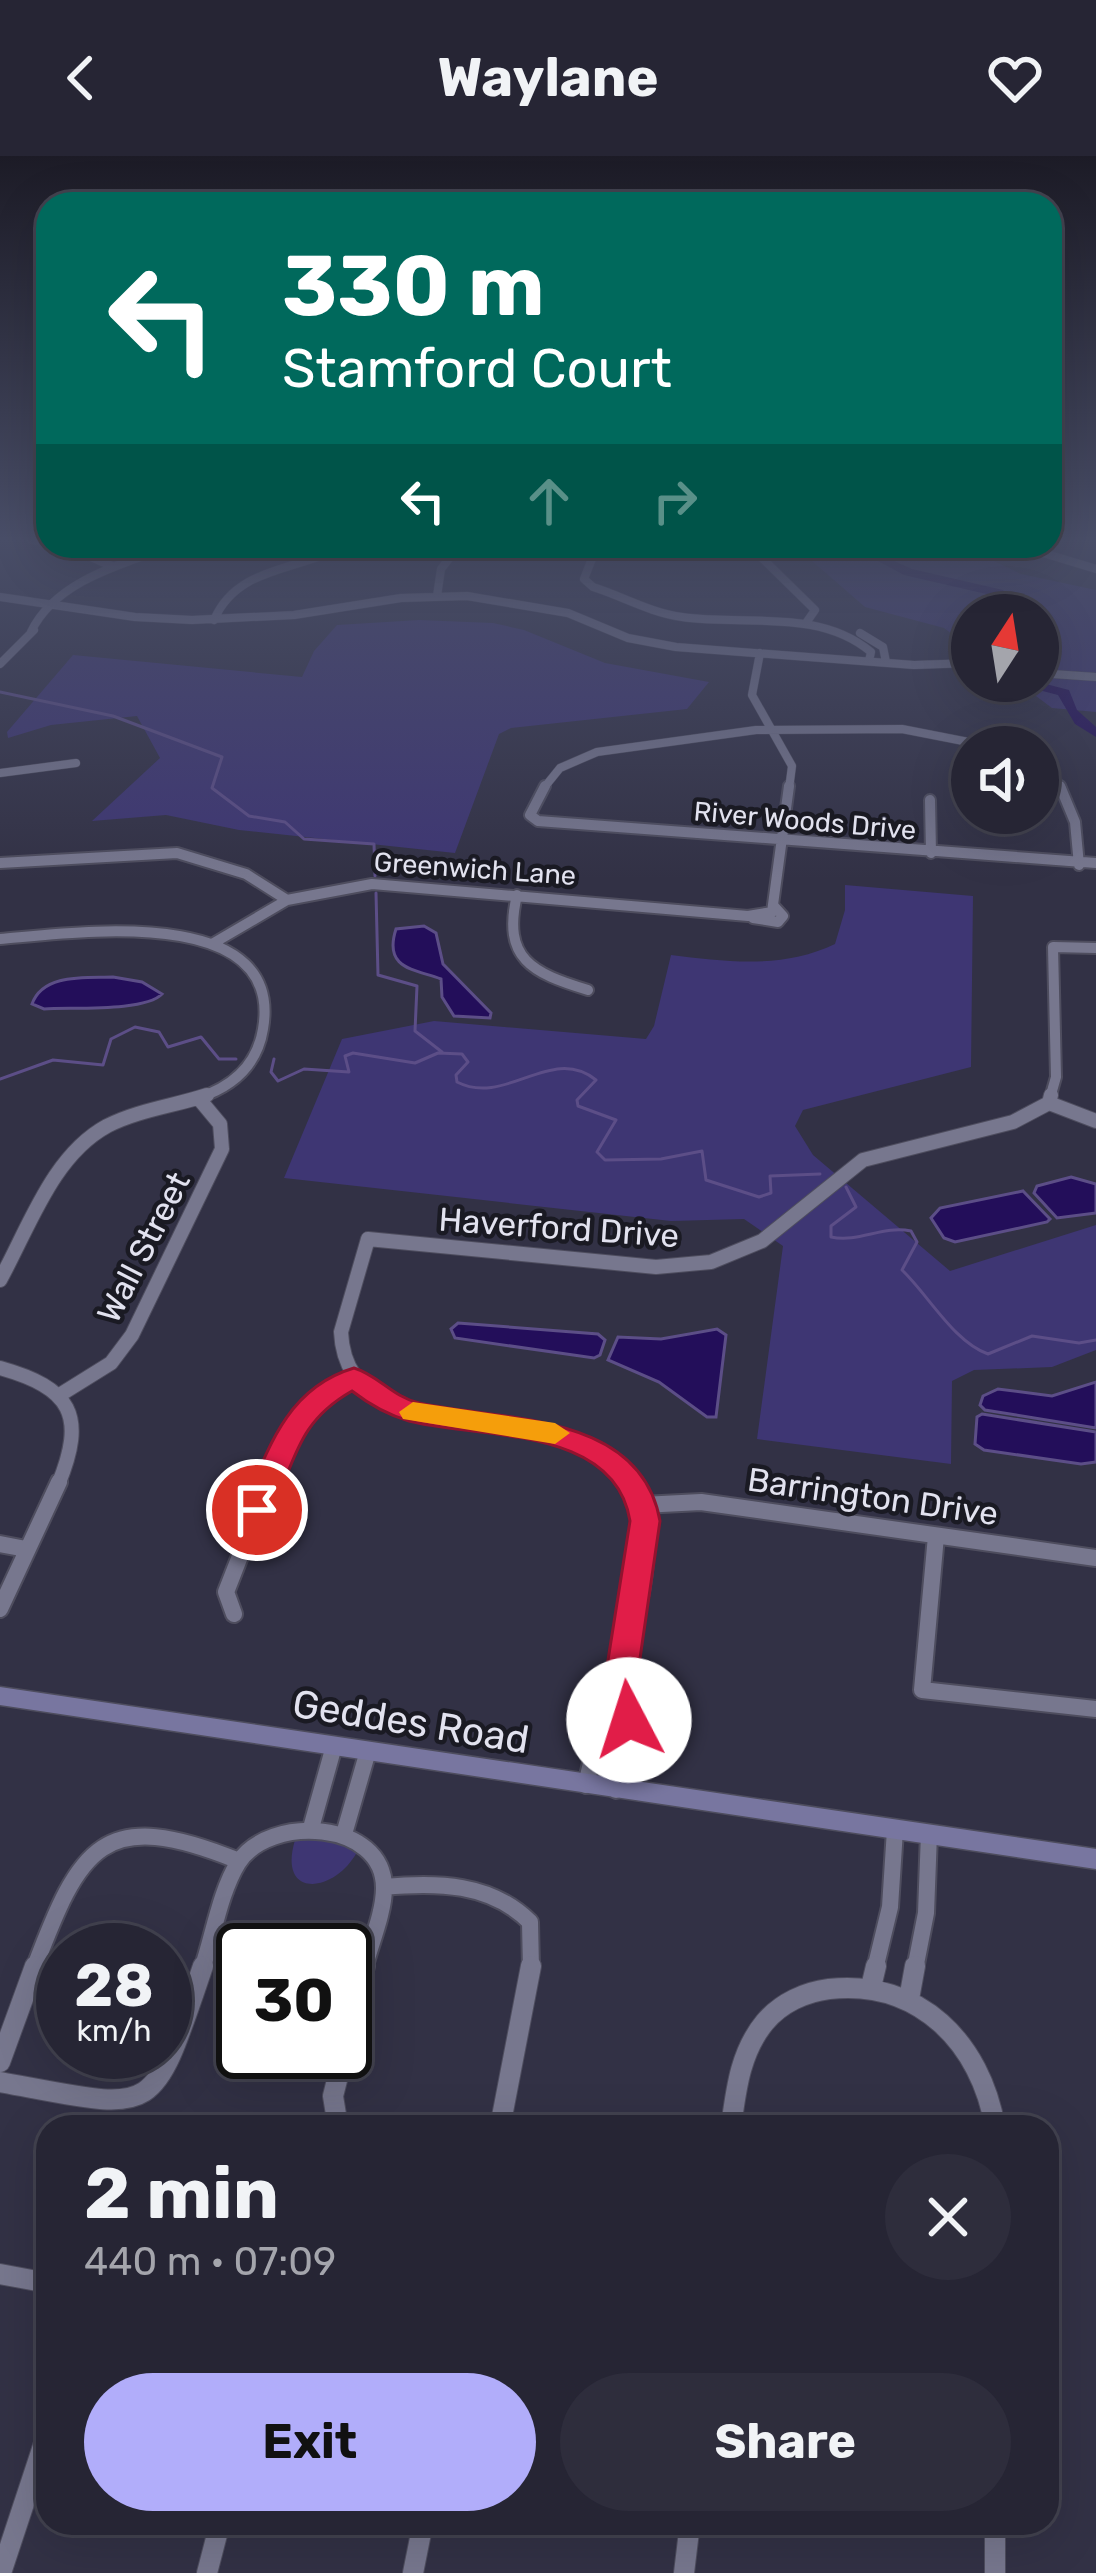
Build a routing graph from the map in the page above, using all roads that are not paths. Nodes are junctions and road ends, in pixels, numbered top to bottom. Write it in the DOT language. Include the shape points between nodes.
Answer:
graph roads {
  1 [pos="760,653"];
  2 [pos="868,653"];
  3 [pos="883,653"];
  4 [pos="4,654"];
  5 [pos="869,661"];
  6 [pos="886,662"];
  7 [pos="951,663"];
  8 [pos="0,664"];
  9 [pos="1059,674"];
  10 [pos="1096,676"];
  11 [pos="774,732"];
  12 [pos="951,736"];
  13 [pos="76,763"];
  14 [pos="0,773"];
  15 [pos="1059,782"];
  16 [pos="930,800"];
  17 [pos="782,840"];
  18 [pos="931,853"];
  19 [pos="0,863"];
  20 [pos="1078,865"];
  21 [pos="1096,866"];
  22 [pos="517,895"];
  23 [pos="287,900"];
  24 [pos="0,939"];
  25 [pos="212,944"];
  26 [pos="1096,948"];
  27 [pos="588,990"];
  28 [pos="200,1100"];
  29 [pos="1049,1103"];
  30 [pos="1096,1120"];
  31 [pos="0,1280"];
  32 [pos="0,1368"];
  33 [pos="354,1378"];
  34 [pos="58,1396"];
  35 [pos="642,1504"];
  36 [pos="936,1535"];
  37 [pos="0,1544"];
  38 [pos="26,1549"];
  39 [pos="1096,1558"];
  40 [pos="0,1609"];
  41 [pos="234,1614"];
  42 [pos="621,1679"];
  43 [pos="0,1696"];
  44 [pos="1096,1709"];
  45 [pos="334,1746"];
  46 [pos="368,1751"];
  47 [pos="586,1785"];
  48 [pos="616,1790"];
  49 [pos="327,1830"];
  50 [pos="895,1830"];
  51 [pos="929,1834"];
  52 [pos="1096,1859"];
  53 [pos="239,1862"];
  54 [pos="384,1887"];
  55 [pos="372,1937"];
  56 [pos="879,1989"];
  57 [pos="909,1999"];
  58 [pos="0,2062"];
  59 [pos="338,2079"];
  60 [pos="0,2082"];
  61 [pos="336,2115"];
  62 [pos="502,2115"];
  63 [pos="733,2115"];
  64 [pos="993,2115"];
  65 [pos="0,2274"];
  66 [pos="36,2281"];
  67 [pos="36,2467"];
  68 [pos="217,2535"];
  69 [pos="421,2535"];
  70 [pos="689,2535"];
  71 [pos="995,2535"];
  72 [pos="1,2573"];
  73 [pos="207,2573"];
  74 [pos="413,2573"];
  75 [pos="684,2573"];
  76 [pos="995,2573"];
  1 -- 5 [label="street"];
  1 -- 11 [label="street" via="752,695"];
  2 -- 5 [label="street"];
  3 -- 6 [label="street"];
  4 -- 8 [label="street"];
  5 -- 6 [label="street"];
  6 -- 7 [label="street"];
  9 -- 10 [label="street"];
  11 -- 12 [label="street" via="887,726"];
  11 -- 17 [label="street" via="792,766"];
  11 -- 17 [label="street, River Woods Drive" via="585,755 548,776 530,817"];
  13 -- 14 [label="street"];
  15 -- 20 [label="street" via="1073,803"];
  16 -- 18 [label="street"];
  17 -- 18 [label="street, River Woods Drive"];
  17 -- 22 [label="street, Greenwich Lane" via="766,923"];
  18 -- 20 [label="street, River Woods Drive"];
  19 -- 23 [label="street" via="189,853 255,875"];
  20 -- 21 [label="street, River Woods Drive"];
  22 -- 23 [label="street, Greenwich Lane" via="395,884"];
  22 -- 27 [label="street" via="508,927 514,948 540,972"];
  23 -- 25 [label="street, Greenwich Lane"];
  24 -- 25 [label="street" via="137,930"];
  25 -- 28 [label="street" via="247,965 265,1006 251,1064"];
  26 -- 29 [label="street" via="1053,947 1056,1077"];
  28 -- 31 [label="street" via="119,1119 87,1139"];
  28 -- 34 [label="street, Wall Street" via="220,1124 213,1169 132,1336 111,1363"];
  29 -- 30 [label="street"];
  29 -- 33 [label="street, Haverford Drive" via="1013,1122 863,1160 762,1241 711,1262 656,1268 368,1239 341,1329"];
  32 -- 34 [label="street" via="37,1379"];
  33 -- 35 [label="street" via="412,1412 578,1441 624,1475"];
  33 -- 41 [label="street" via="311,1404 283,1442 226,1592"];
  34 -- 38 [label="street" via="75,1447"];
  35 -- 36 [label="street, Barrington Drive" via="701,1502"];
  35 -- 42 [label="street" via="646,1537"];
  36 -- 39 [label="street, Barrington Drive"];
  36 -- 44 [label="street" via="922,1690"];
  37 -- 38 [label="street"];
  38 -- 40 [label="street"];
  42 -- 47 [label="street" via="601,1717"];
  42 -- 48 [label="street" via="629,1720"];
  43 -- 45 [label="main road, Geddes Road"];
  45 -- 46 [label="main road, Geddes Road"];
  45 -- 49 [label="street"];
  46 -- 47 [label="main road, Geddes Road"];
  46 -- 49 [label="street"];
  47 -- 48 [label="main road, Geddes Road"];
  48 -- 50 [label="main road, Geddes Road"];
  49 -- 53 [label="street" via="271,1838"];
  49 -- 54 [label="street" via="377,1863"];
  50 -- 51 [label="main road, Geddes Road"];
  50 -- 56 [label="street"];
  51 -- 52 [label="main road, Geddes Road"];
  51 -- 57 [label="street" via="926,1913"];
  53 -- 58 [label="street" via="144,1838 95,1850 73,1878"];
  53 -- 60 [label="street" via="170,2064 153,2088 119,2102"];
  54 -- 55 [label="street"];
  54 -- 62 [label="street" via="418,1882 489,1894 530,1922 533,1957"];
  56 -- 57 [label="street"];
  56 -- 63 [label="street" via="810,1993 769,2016 739,2069"];
  57 -- 64 [label="street" via="966,2045"];
  59 -- 61 [label="street"];
  65 -- 66 [label="street"];
  67 -- 72 [label="street"];
  68 -- 73 [label="street"];
  69 -- 74 [label="street"];
  70 -- 75 [label="street"];
  71 -- 76 [label="street"];
}
